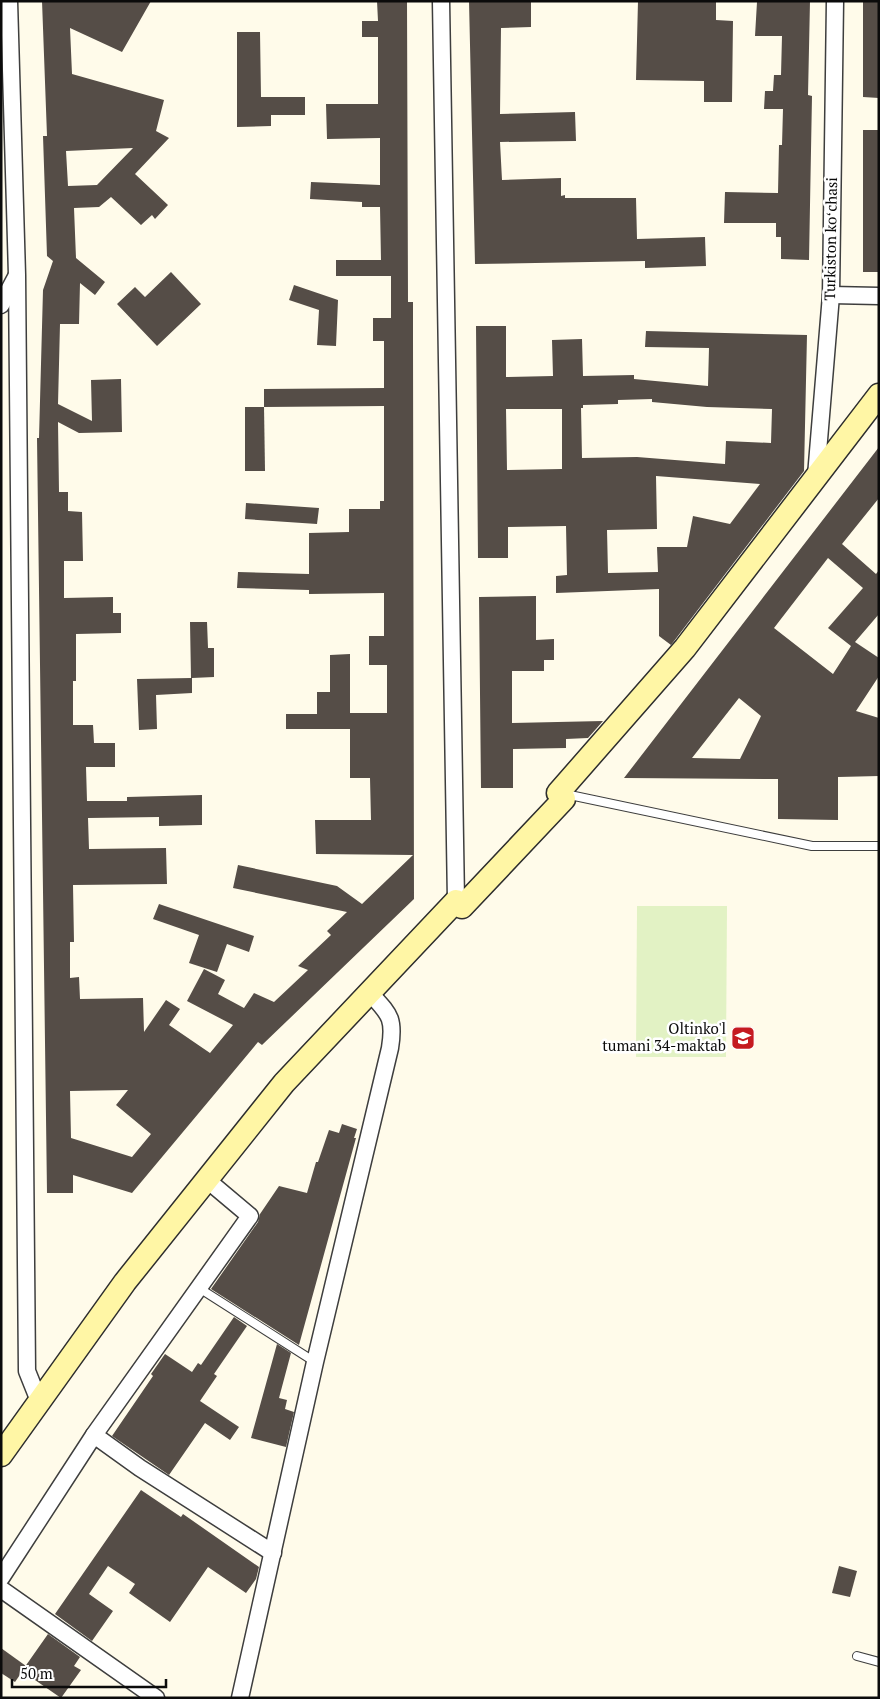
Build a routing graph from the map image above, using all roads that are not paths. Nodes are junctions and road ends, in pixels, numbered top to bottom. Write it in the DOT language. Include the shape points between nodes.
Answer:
graph roads {
  1 [pos="8,1"];
  2 [pos="441,1"];
  3 [pos="835,1"];
  4 [pos="17,275"];
  5 [pos="831,295"];
  6 [pos="879,296"];
  7 [pos="1,305"];
  8 [pos="879,396"];
  9 [pos="816,476"];
  10 [pos="558,793"];
  11 [pos="879,846"];
  12 [pos="456,901"];
  13 [pos="369,992"];
  14 [pos="206,1179"];
  15 [pos="198,1287"];
  16 [pos="315,1362"];
  17 [pos="39,1401"];
  18 [pos="94,1435"];
  19 [pos="1,1455"];
  20 [pos="273,1553"];
  21 [pos="1,1578"];
  22 [pos="1,1589"];
  23 [pos="856,1656"];
  24 [pos="879,1662"];
  25 [pos="156,1698"];
  26 [pos="240,1698"];
  1 -- 4 [label="street"];
  2 -- 12 [label="street"];
  3 -- 5 [label="street, Turkiston koʻchasi"];
  4 -- 7 [label="street"];
  4 -- 17 [label="street" via="28,1370"];
  5 -- 6 [label="street"];
  5 -- 9 [label="street, Turkiston koʻchasi"];
  8 -- 9 [label="street"];
  9 -- 10 [label="street" via="684,648"];
  10 -- 11 [label="lane" via="812,846"];
  10 -- 12 [label="street" via="564,799 469,900 462,907"];
  12 -- 13 [label="street"];
  13 -- 14 [label="street" via="284,1083"];
  13 -- 16 [label="street" via="394,1026"];
  14 -- 15 [label="street" via="250,1216"];
  14 -- 17 [label="street" via="125,1282"];
  15 -- 16 [label="lane"];
  15 -- 18 [label="street"];
  16 -- 20 [label="street"];
  17 -- 19 [label="street"];
  18 -- 20 [label="street"];
  18 -- 21 [label="street"];
  20 -- 26 [label="street"];
  22 -- 25 [label="street"];
  23 -- 24 [label="lane"];
}
